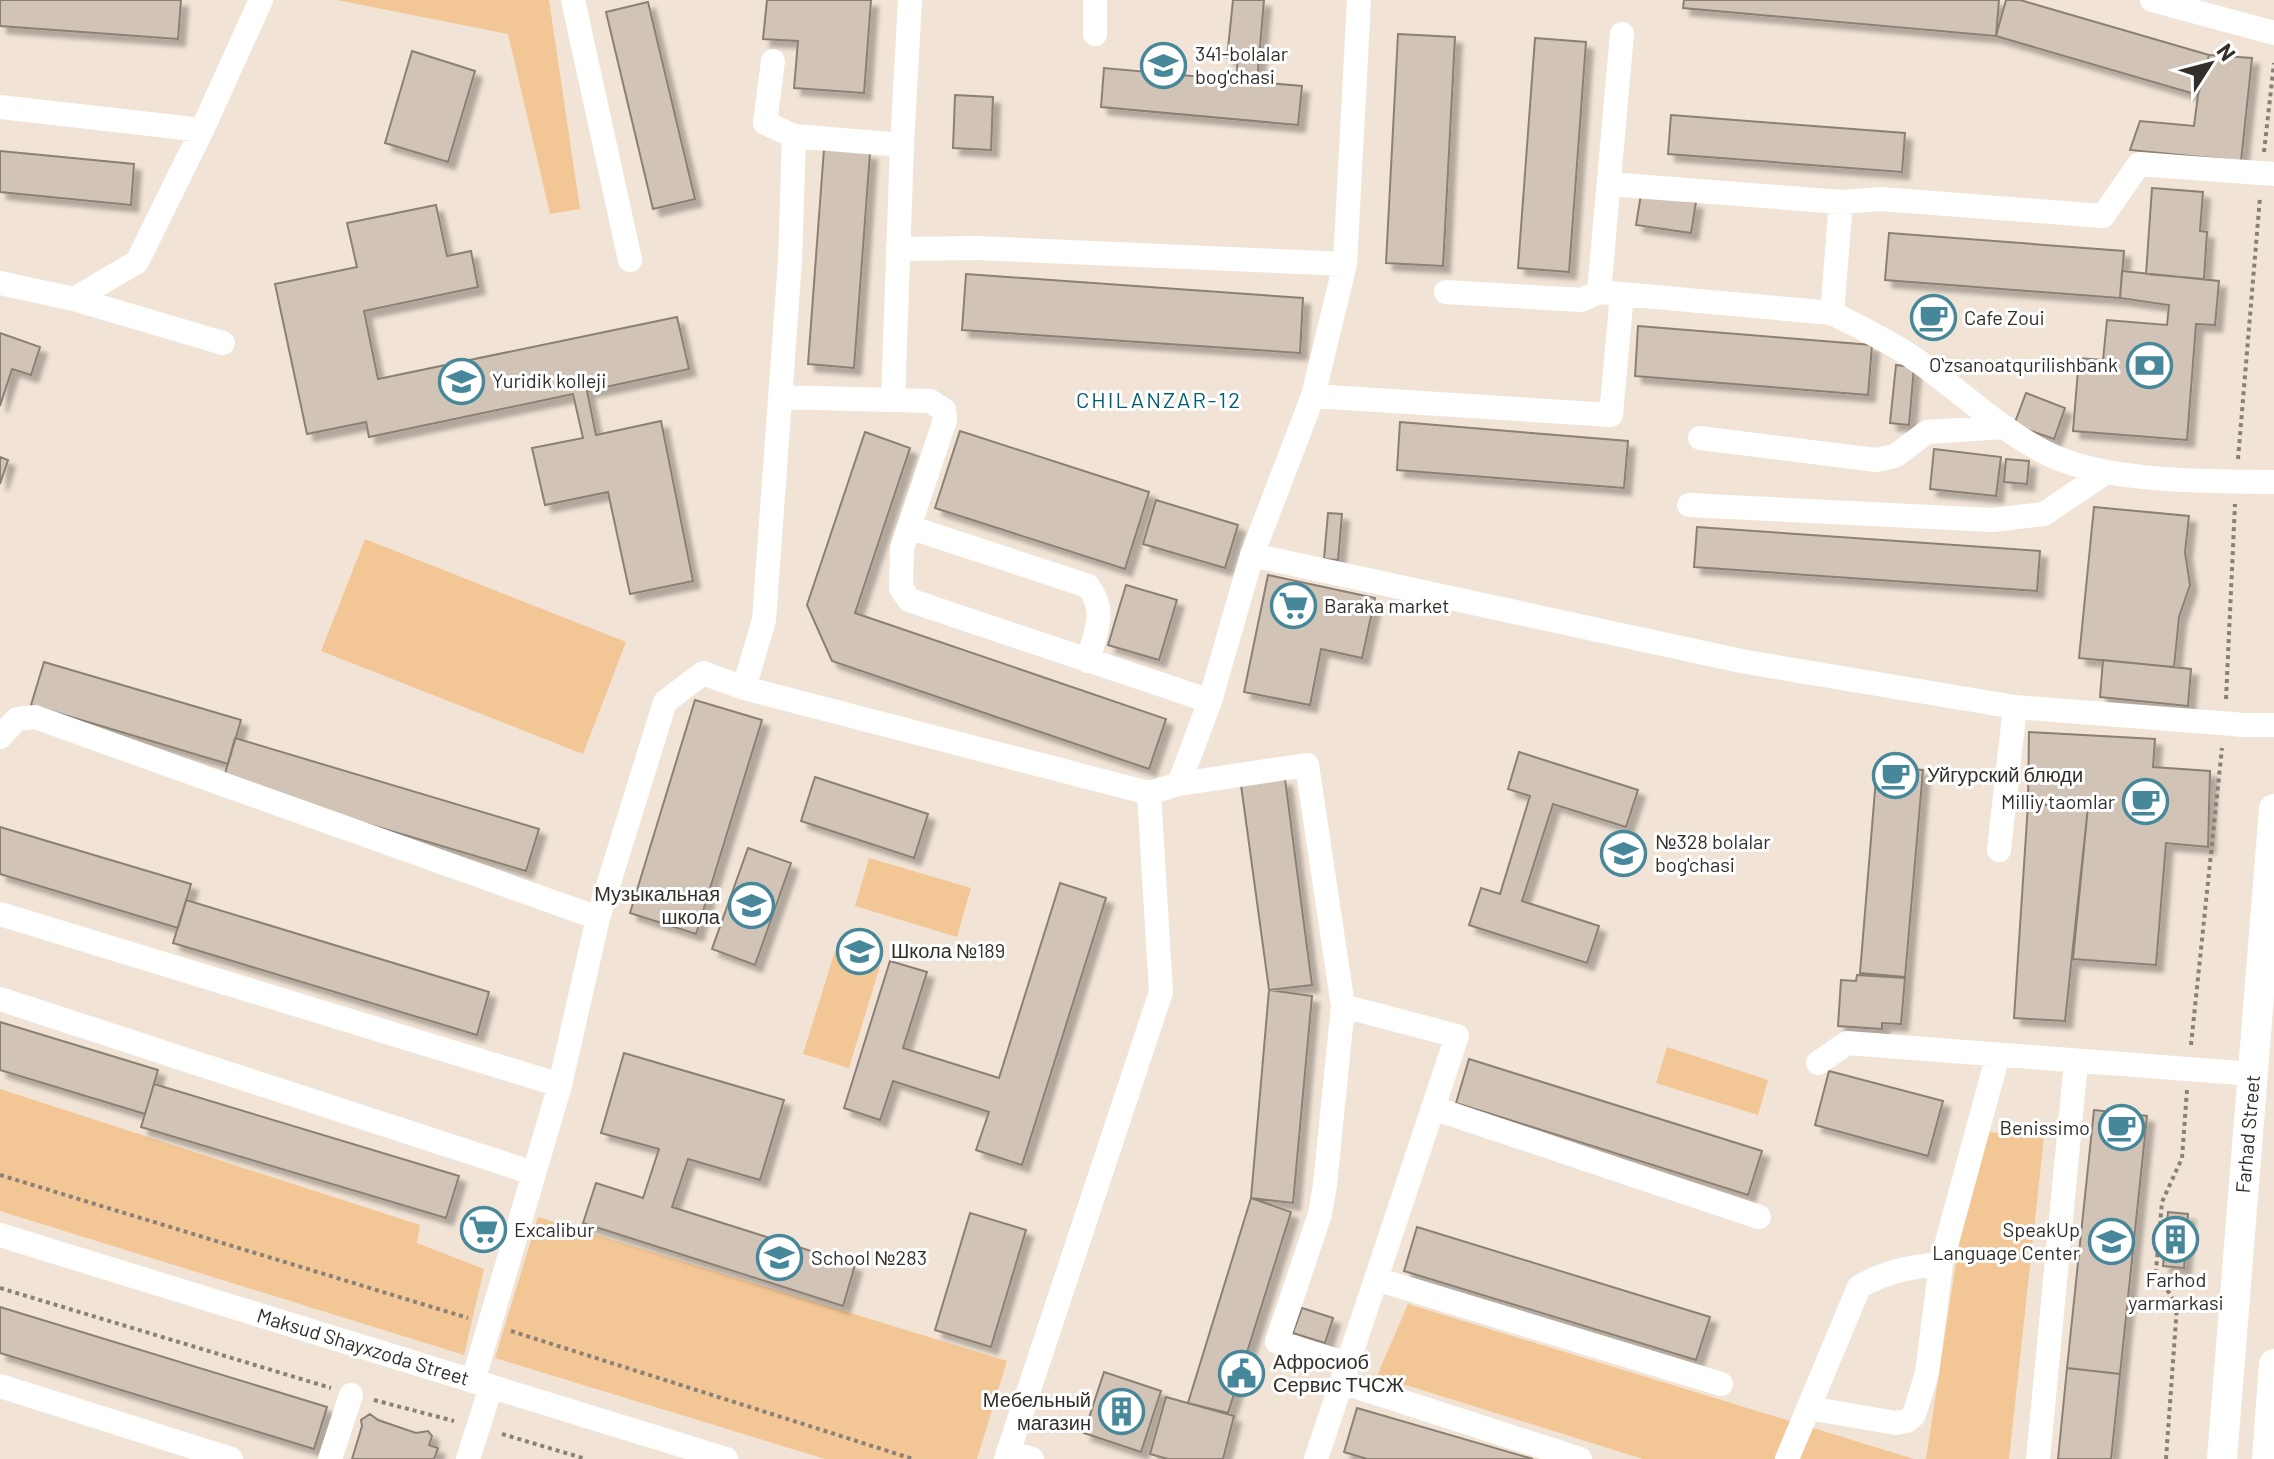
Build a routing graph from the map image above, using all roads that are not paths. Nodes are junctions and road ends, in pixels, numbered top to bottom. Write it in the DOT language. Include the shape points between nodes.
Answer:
graph roads {
  1 [pos="261,0"];
  2 [pos="573,0"];
  3 [pos="910,0"];
  4 [pos="1095,0"];
  5 [pos="1359,0"];
  6 [pos="2152,0"];
  7 [pos="2274,33"];
  8 [pos="1095,34"];
  9 [pos="1622,34"];
  10 [pos="773,61"];
  11 [pos="0,107"];
  12 [pos="202,130"];
  13 [pos="794,136"];
  14 [pos="902,145"];
  15 [pos="2268,174"];
  16 [pos="1609,184"];
  17 [pos="1841,202"];
  18 [pos="898,249"];
  19 [pos="630,260"];
  20 [pos="1345,264"];
  21 [pos="0,283"];
  22 [pos="1446,292"];
  23 [pos="1610,293"];
  24 [pos="74,299"];
  25 [pos="1832,313"];
  26 [pos="223,343"];
  27 [pos="1313,396"];
  28 [pos="780,397"];
  29 [pos="893,400"];
  30 [pos="2005,427"];
  31 [pos="1700,438"];
  32 [pos="2106,472"];
  33 [pos="2274,482"];
  34 [pos="1689,505"];
  35 [pos="909,527"];
  36 [pos="1252,555"];
  37 [pos="1088,661"];
  38 [pos="744,688"];
  39 [pos="1210,701"];
  40 [pos="2015,707"];
  41 [pos="2274,725"];
  42 [pos="0,737"];
  43 [pos="1179,784"];
  44 [pos="1149,793"];
  45 [pos="2274,809"];
  46 [pos="1999,850"];
  47 [pos="0,914"];
  48 [pos="598,918"];
  49 [pos="0,999"];
  50 [pos="1343,1006"];
  51 [pos="1998,1055"];
  52 [pos="2076,1062"];
  53 [pos="1818,1063"];
  54 [pos="2253,1074"];
  55 [pos="560,1085"];
  56 [pos="1433,1108"];
  57 [pos="533,1173"];
  58 [pos="1759,1217"];
  59 [pos="0,1235"];
  60 [pos="1941,1264"];
  61 [pos="1376,1279"];
  62 [pos="2274,1364"];
  63 [pos="1344,1373"];
  64 [pos="482,1384"];
  65 [pos="1721,1384"];
  66 [pos="0,1386"];
  67 [pos="351,1395"];
  68 [pos="1808,1408"];
  69 [pos="1007,1456"];
  70 [pos="231,1459"];
  71 [pos="330,1459"];
  72 [pos="468,1459"];
  73 [pos="726,1459"];
  74 [pos="1032,1459"];
  75 [pos="1316,1459"];
  76 [pos="1580,1459"];
  77 [pos="1787,1459"];
  78 [pos="2038,1459"];
  79 [pos="2222,1459"];
  80 [pos="2267,1459"];
  1 -- 12 [label="street"];
  2 -- 19 [label="street"];
  3 -- 14 [label="street"];
  4 -- 8 [label="street"];
  5 -- 20 [label="street"];
  6 -- 7 [label="street"];
  9 -- 16 [label="street"];
  10 -- 13 [label="street" via="765,123"];
  11 -- 12 [label="street"];
  12 -- 24 [label="street" via="137,262"];
  13 -- 14 [label="street"];
  13 -- 28 [label="street"];
  14 -- 18 [label="street"];
  15 -- 17 [label="street" via="2139,164 2103,216 1881,199"];
  16 -- 17 [label="street"];
  16 -- 23 [label="street"];
  17 -- 25 [label="street"];
  18 -- 20 [label="street"];
  18 -- 29 [label="street"];
  20 -- 27 [label="street"];
  21 -- 24 [label="street"];
  22 -- 23 [label="street" via="1581,300"];
  23 -- 25 [label="street"];
  23 -- 27 [label="street" via="1611,415"];
  24 -- 26 [label="street"];
  25 -- 30 [label="street" via="1911,356"];
  27 -- 36 [label="street"];
  28 -- 29 [label="street"];
  28 -- 38 [label="street" via="764,620"];
  29 -- 35 [label="street" via="930,401 944,410"];
  30 -- 31 [label="street" via="1927,432 1895,456 1876,460"];
  30 -- 32 [label="street" via="2048,454"];
  32 -- 33 [label="street"];
  32 -- 34 [label="street" via="2044,514 1993,520"];
  35 -- 37 [label="street" via="902,548 901,588 909,600"];
  35 -- 37 [label="street" via="1088,586 1101,611"];
  36 -- 39 [label="street"];
  36 -- 40 [label="street" via="1746,662"];
  37 -- 39 [label="street"];
  38 -- 44 [label="street"];
  38 -- 48 [label="street" via="703,673 665,702"];
  39 -- 43 [label="street"];
  40 -- 41 [label="street"];
  40 -- 46 [label="street"];
  42 -- 48 [label="street" via="17,719 35,717"];
  43 -- 44 [label="street"];
  43 -- 50 [label="street" via="1307,765"];
  44 -- 69 [label="street" via="1161,992"];
  45 -- 54 [label="main road, Farhad Street"];
  47 -- 55 [label="street"];
  48 -- 55 [label="street"];
  49 -- 57 [label="street"];
  50 -- 56 [label="street" via="1457,1036"];
  50 -- 63 [label="street" via="1320,1214 1277,1342"];
  51 -- 52 [label="street"];
  51 -- 53 [label="street" via="1847,1043"];
  51 -- 60 [label="street"];
  52 -- 54 [label="street"];
  52 -- 78 [label="street"];
  54 -- 79 [label="main road, Farhad Street"];
  55 -- 57 [label="street"];
  56 -- 58 [label="street"];
  56 -- 61 [label="street"];
  57 -- 64 [label="street" via="490,1324"];
  59 -- 64 [label="street, Maksud Shayxzoda Street"];
  60 -- 68 [label="street" via="1878,1275 1859,1287"];
  60 -- 68 [label="street" via="1927,1373 1914,1415 1896,1423"];
  61 -- 63 [label="street"];
  61 -- 65 [label="street"];
  62 -- 80 [label="main road"];
  63 -- 75 [label="street"];
  63 -- 76 [label="street"];
  64 -- 72 [label="street"];
  64 -- 73 [label="street, Maksud Shayxzoda Street"];
  66 -- 70 [label="street"];
  67 -- 71 [label="street"];
  68 -- 77 [label="street"];
  69 -- 74 [label="street"];
}
